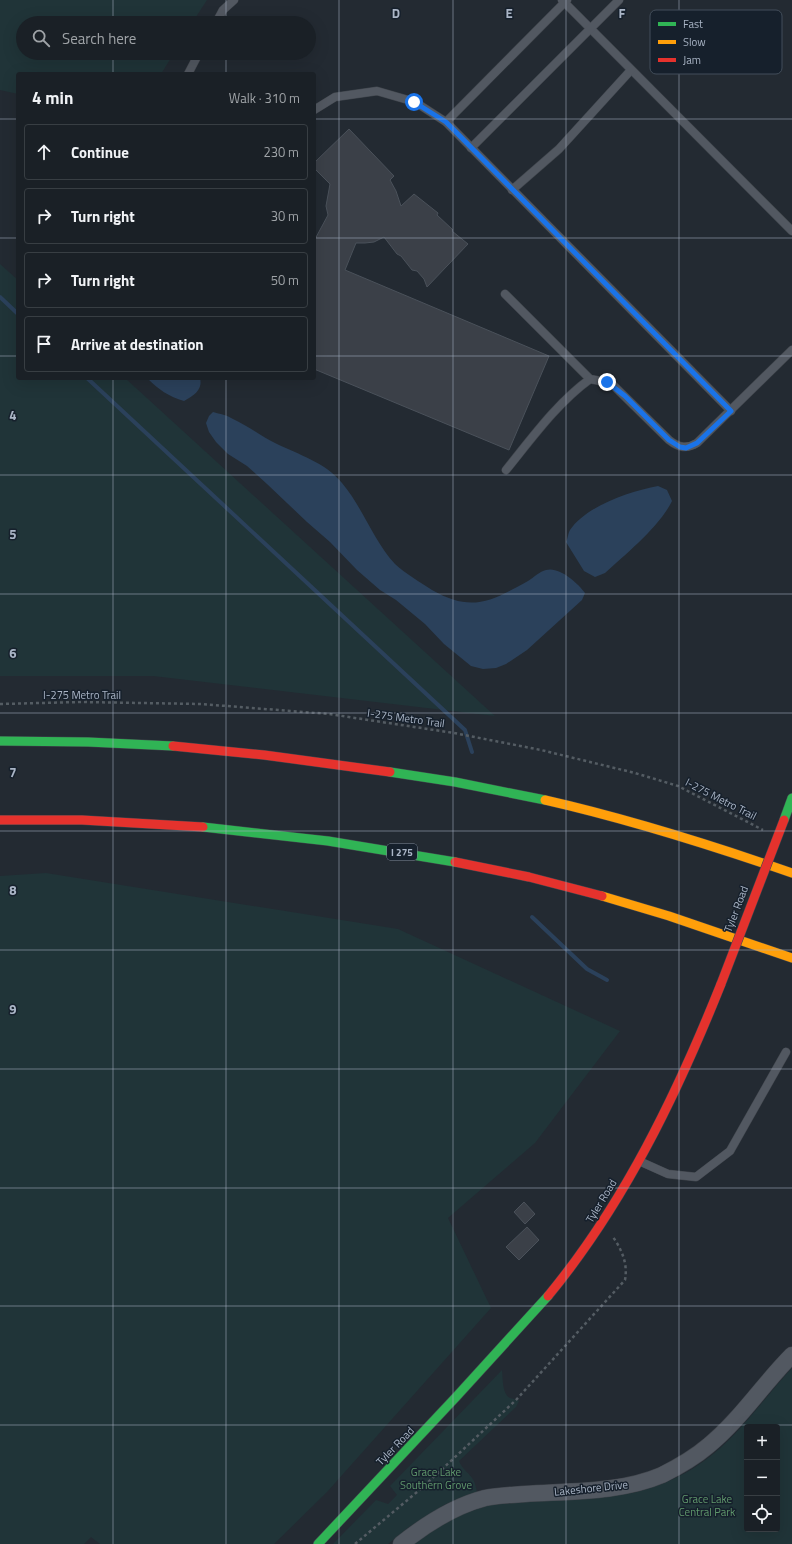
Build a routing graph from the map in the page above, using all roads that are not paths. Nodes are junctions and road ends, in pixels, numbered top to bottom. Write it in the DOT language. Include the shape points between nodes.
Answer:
graph roads {
  1 [pos="234,0"];
  2 [pos="619,0"];
  3 [pos="564,1"];
  4 [pos="220,16"];
  5 [pos="590,29"];
  6 [pos="195,60"];
  7 [pos="631,70"];
  8 [pos="189,72"];
  9 [pos="316,109"];
  10 [pos="446,122"];
  11 [pos="471,148"];
  12 [pos="512,190"];
  13 [pos="792,231"];
  14 [pos="505,294"];
  15 [pos="792,350"];
  16 [pos="590,379"];
  17 [pos="731,411"];
  18 [pos="506,470"];
  19 [pos="0,741"];
  20 [pos="792,798"];
  21 [pos="0,820"];
  22 [pos="792,873"];
  23 [pos="792,958"];
  24 [pos="786,1052"];
  25 [pos="638,1161"];
  26 [pos="792,1355"];
  27 [pos="318,1544"];
  28 [pos="401,1544"];
  1 -- 4 [label="lane"];
  2 -- 5 [label="lane"];
  3 -- 5 [label="lane"];
  3 -- 10 [label="lane"];
  5 -- 7 [label="lane"];
  5 -- 11 [label="lane"];
  6 -- 8 [label="lane"];
  7 -- 12 [label="lane" via="559,149"];
  7 -- 13 [label="lane"];
  9 -- 10 [label="lane" via="335,97 377,90 414,102"];
  10 -- 11 [label="lane"];
  11 -- 12 [label="lane"];
  12 -- 17 [label="lane"];
  14 -- 16 [label="lane"];
  15 -- 17 [label="lane"];
  16 -- 17 [label="lane" via="611,383 669,440 680,447 686,448 697,443"];
  16 -- 18 [label="lane" via="551,415"];
  19 -- 22 [label="main road" via="92,742 219,749 401,773 492,789 625,820 691,838"];
  20 -- 25 [label="main road, Tyler Road, bridge" via="703,1030 674,1094"];
  21 -- 23 [label="main road, I 275" via="168,824 400,851 462,862 597,894"];
  24 -- 25 [label="lane" via="730,1151 696,1177 668,1174"];
  25 -- 27 [label="main road, Tyler Road" via="603,1221 565,1275 530,1318"];
  26 -- 28 [label="street, Lakeshore Drive" via="708,1446 662,1475 618,1488 499,1496 477,1501 445,1514"];
}
